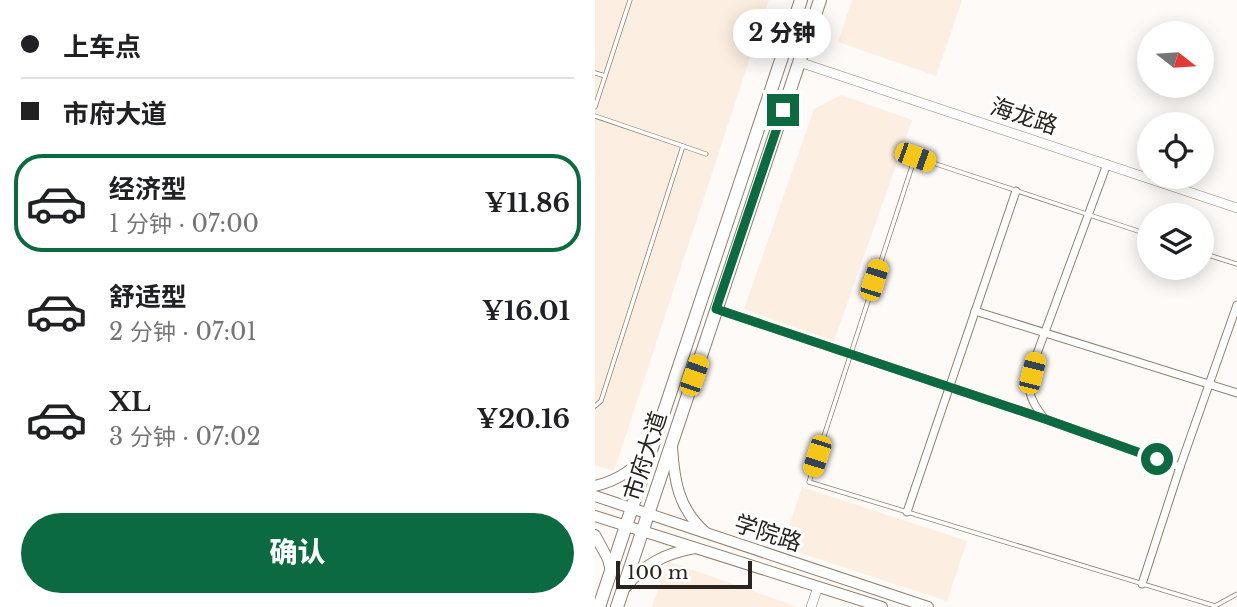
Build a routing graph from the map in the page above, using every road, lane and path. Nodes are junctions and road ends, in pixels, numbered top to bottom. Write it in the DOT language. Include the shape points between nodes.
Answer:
graph roads {
  1 [pos="629,0"];
  2 [pos="801,0"];
  3 [pos="820,0"];
  4 [pos="799,62"];
  5 [pos="595,73"];
  6 [pos="605,76"];
  7 [pos="595,107"];
  8 [pos="595,116"];
  9 [pos="683,146"];
  10 [pos="706,154"];
  11 [pos="1107,164"];
  12 [pos="1016,191"];
  13 [pos="1237,208"];
  14 [pos="1088,215"];
  15 [pos="1137,231"];
  16 [pos="1214,257"];
  17 [pos="1237,264"];
  18 [pos="1237,305"];
  19 [pos="716,309"];
  20 [pos="975,311"];
  21 [pos="1046,331"];
  22 [pos="850,354"];
  23 [pos="1210,384"];
  24 [pos="949,387"];
  25 [pos="1237,393"];
  26 [pos="595,406"];
  27 [pos="1045,419"];
  28 [pos="672,442"];
  29 [pos="652,447"];
  30 [pos="1179,467"];
  31 [pos="595,486"];
  32 [pos="595,496"];
  33 [pos="632,509"];
  34 [pos="907,512"];
  35 [pos="648,514"];
  36 [pos="595,516"];
  37 [pos="626,526"];
  38 [pos="642,531"];
  39 [pos="595,535"];
  40 [pos="709,536"];
  41 [pos="698,548"];
  42 [pos="611,571"];
  43 [pos="1142,584"];
  44 [pos="818,587"];
  45 [pos="623,590"];
  46 [pos="1237,594"];
  47 [pos="600,607"];
  48 [pos="617,607"];
  49 [pos="811,607"];
  50 [pos="882,607"];
  51 [pos="928,607"];
  1 -- 6 [label="lane"];
  2 -- 29 [label="main road, 市府大道"];
  3 -- 4 [label="main road, 市府大道"];
  4 -- 11 [label="street, 海龙路"];
  4 -- 19 [label="main road, 市府大道"];
  5 -- 6 [label="lane"];
  6 -- 7 [label="lane"];
  8 -- 9 [label="lane"];
  9 -- 10 [label="lane"];
  9 -- 26 [label="lane" via="601,401"];
  11 -- 13 [label="street, 海龙路"];
  11 -- 14 [label="street"];
  12 -- 14 [label="lane"];
  12 -- 20 [label="street"];
  12 -- 22 [label="lane" via="915,157"];
  14 -- 15 [label="lane"];
  14 -- 21 [label="street"];
  16 -- 17 [label="lane"];
  18 -- 23 [label="street"];
  19 -- 22 [label="street"];
  19 -- 28 [label="main road, 市府大道"];
  20 -- 21 [label="street"];
  20 -- 24 [label="street"];
  21 -- 23 [label="street"];
  21 -- 27 [label="street" via="1028,387 1033,404"];
  22 -- 24 [label="street"];
  22 -- 34 [label="lane" via="809,482"];
  23 -- 25 [label="street"];
  23 -- 30 [label="street"];
  24 -- 27 [label="street"];
  24 -- 34 [label="street"];
  27 -- 30 [label="street"];
  28 -- 35 [label="main road, 市府大道"];
  28 -- 40 [label="main road" via="679,499"];
  29 -- 31 [label="main road" via="631,471"];
  29 -- 33 [label="main road, 市府大道"];
  30 -- 43 [label="street"];
  32 -- 33 [label="main road, 学院路"];
  33 -- 35 [label="main road, 学院路"];
  33 -- 37 [label="main road, 市府大道"];
  34 -- 43 [label="lane"];
  35 -- 38 [label="main road, 市府大道"];
  35 -- 40 [label="main road, 学院路"];
  36 -- 37 [label="main road, 学院路"];
  37 -- 38 [label="main road, 学院路"];
  37 -- 42 [label="main road, 市府大道"];
  38 -- 41 [label="main road, 学院路"];
  38 -- 45 [label="main road, 市府大道"];
  39 -- 42 [label="main road"];
  40 -- 51 [label="main road, 学院路"];
  41 -- 44 [label="main road, 学院路"];
  41 -- 45 [label="main road" via="662,557 637,573"];
  42 -- 47 [label="main road, 市府大道"];
  43 -- 46 [label="lane" via="1215,606"];
  44 -- 49 [label="street"];
  44 -- 50 [label="main road, 学院路"];
  45 -- 48 [label="main road, 市府大道"];
}
